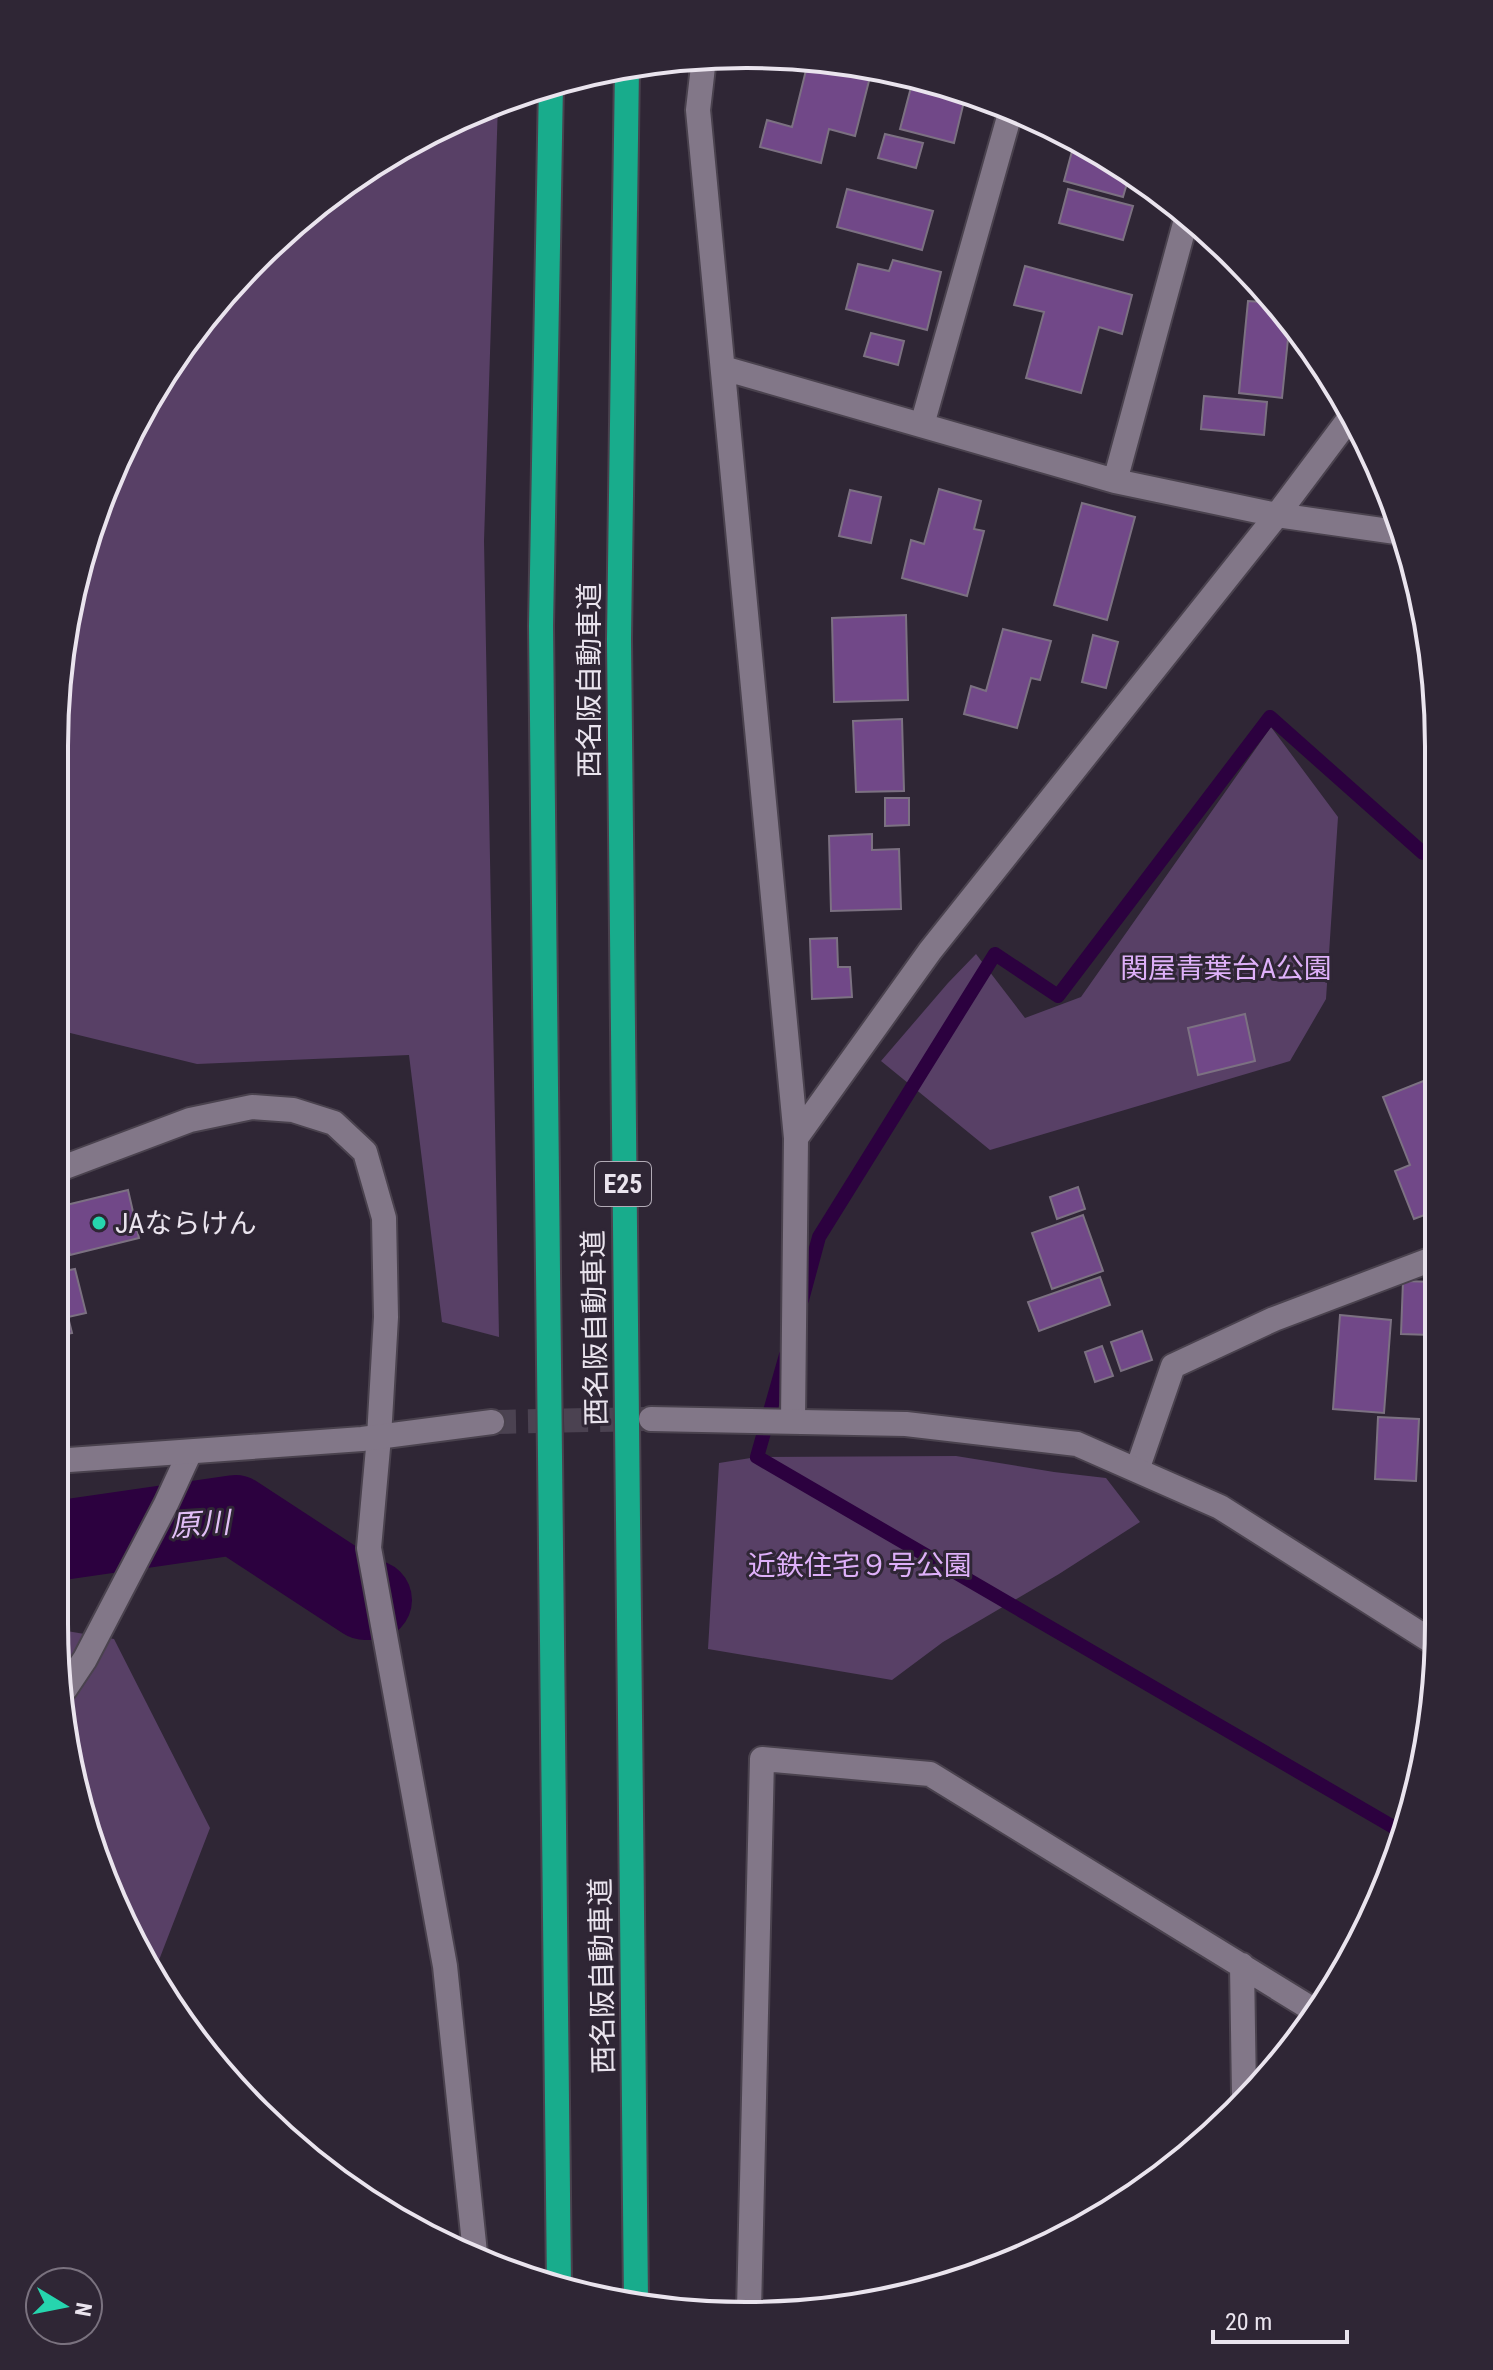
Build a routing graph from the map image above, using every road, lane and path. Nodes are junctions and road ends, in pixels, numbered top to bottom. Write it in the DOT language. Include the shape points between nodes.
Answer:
graph roads {
  1 [pos="703,69"];
  2 [pos="627,79"];
  3 [pos="551,97"];
  4 [pos="1008,121"];
  5 [pos="1184,228"];
  6 [pos="723,368"];
  7 [pos="922,425"];
  8 [pos="1344,426"];
  9 [pos="1115,481"];
  10 [pos="1277,515"];
  11 [pos="1390,531"];
  12 [pos="796,1138"];
  13 [pos="68,1166"];
  14 [pos="1425,1262"];
  15 [pos="651,1419"];
  16 [pos="793,1421"];
  17 [pos="492,1422"];
  18 [pos="379,1437"];
  19 [pos="190,1452"];
  20 [pos="68,1460"];
  21 [pos="1137,1470"];
  22 [pos="1425,1637"];
  23 [pos="70,1681"];
  24 [pos="1242,1965"];
  25 [pos="1307,2006"];
  26 [pos="1244,2085"];
  27 [pos="474,2244"];
  28 [pos="559,2275"];
  29 [pos="636,2292"];
  30 [pos="749,2302"];
  1 -- 6 [label="street" via="698,110"];
  2 -- 29 [label="highway, 西名阪自動車道 / E25" via="619,639"];
  3 -- 28 [label="highway, 西名阪自動車道" via="541,626"];
  4 -- 7 [label="street"];
  5 -- 9 [label="street"];
  6 -- 7 [label="street"];
  6 -- 12 [label="street"];
  7 -- 9 [label="street"];
  8 -- 10 [label="street"];
  9 -- 10 [label="street"];
  10 -- 11 [label="street"];
  10 -- 12 [label="street" via="930,951"];
  12 -- 16 [label="street"];
  13 -- 18 [label="street" via="190,1120 252,1107 293,1110 334,1123 365,1152 384,1218 386,1317"];
  14 -- 21 [label="street" via="1274,1319 1173,1366"];
  15 -- 16 [label="street"];
  16 -- 21 [label="street" via="906,1424 1077,1444"];
  17 -- 18 [label="street"];
  18 -- 19 [label="street"];
  18 -- 27 [label="street" via="369,1548 445,1966"];
  19 -- 20 [label="street"];
  19 -- 23 [label="street"];
  21 -- 22 [label="street" via="1220,1507"];
  24 -- 25 [label="street"];
  24 -- 26 [label="street"];
  24 -- 30 [label="street" via="930,1774 762,1759"];
}
